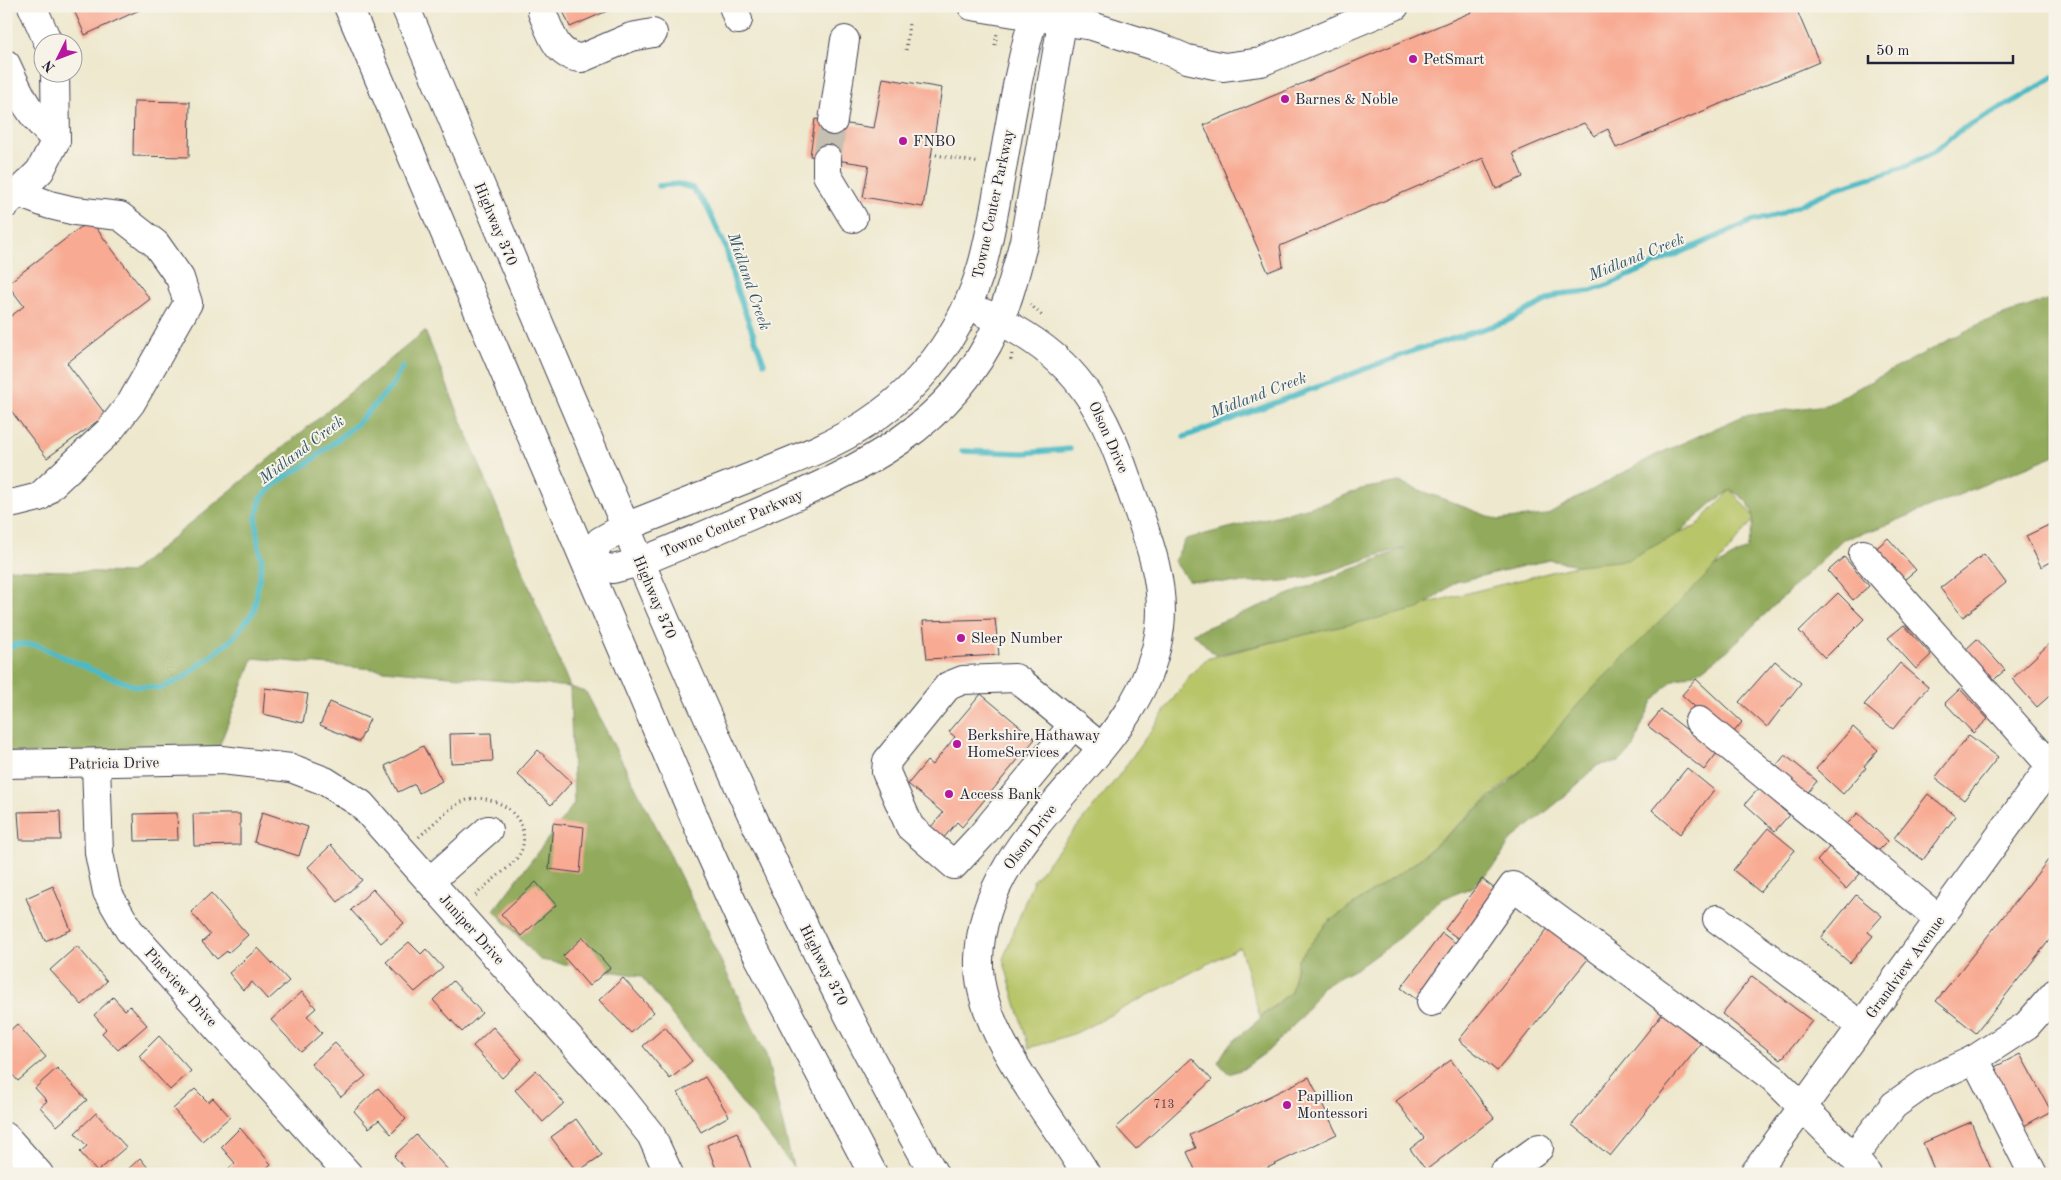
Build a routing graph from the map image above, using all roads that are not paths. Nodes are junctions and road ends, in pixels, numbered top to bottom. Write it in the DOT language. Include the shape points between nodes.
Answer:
graph roads {
  1 [pos="32,6"];
  2 [pos="348,6"];
  3 [pos="405,6"];
  4 [pos="542,6"];
  5 [pos="972,6"];
  6 [pos="1395,6"];
  7 [pos="1035,12"];
  8 [pos="1063,14"];
  9 [pos="44,32"];
  10 [pos="653,33"];
  11 [pos="845,40"];
  12 [pos="6,64"];
  13 [pos="56,82"];
  14 [pos="833,121"];
  15 [pos="56,140"];
  16 [pos="827,159"];
  17 [pos="12,198"];
  18 [pos="853,218"];
  19 [pos="969,306"];
  20 [pos="999,320"];
  21 [pos="6,503"];
  22 [pos="625,527"];
  23 [pos="1863,554"];
  24 [pos="640,562"];
  25 [pos="587,564"];
  26 [pos="1699,721"];
  27 [pos="1074,724"];
  28 [pos="1101,747"];
  29 [pos="222,760"];
  30 [pos="2052,762"];
  31 [pos="6,764"];
  32 [pos="96,764"];
  33 [pos="488,830"];
  34 [pos="430,881"];
  35 [pos="1717,919"];
  36 [pos="1939,920"];
  37 [pos="1431,1002"];
  38 [pos="2052,1004"];
  39 [pos="1862,1026"];
  40 [pos="1975,1059"];
  41 [pos="1803,1108"];
  42 [pos="6,1137"];
  43 [pos="1540,1148"];
  44 [pos="1860,1165"];
  45 [pos="39,1174"];
  46 [pos="348,1174"];
  47 [pos="669,1174"];
  48 [pos="873,1174"];
  49 [pos="934,1174"];
  50 [pos="1086,1174"];
  51 [pos="1504,1174"];
  52 [pos="1754,1174"];
  53 [pos="2033,1174"];
  1 -- 9 [label="main road"];
  2 -- 25 [label="main road"];
  3 -- 22 [label="main road, Highway 370"];
  4 -- 10 [label="main road" via="556,44 566,55 575,58"];
  5 -- 7 [label="main road"];
  6 -- 8 [label="main road" via="1261,62 1224,67 1188,59"];
  7 -- 8 [label="main road"];
  7 -- 19 [label="main road, Towne Center Parkway" via="986,250"];
  8 -- 20 [label="main road, Towne Center Parkway" via="1024,241"];
  11 -- 14 [label="main road"];
  12 -- 15 [label="main road" via="26,106"];
  13 -- 15 [label="main road"];
  15 -- 17 [label="main road" via="40,171"];
  16 -- 18 [label="main road" via="828,175"];
  17 -- 21 [label="main road" via="120,216 156,244 180,278 188,302 131,403 109,431 39,497 15,504"];
  19 -- 20 [label="main road, Olson Drive"];
  19 -- 22 [label="main road, Towne Center Parkway" via="930,364 868,422 800,457"];
  20 -- 24 [label="main road, Towne Center Parkway" via="970,372 934,415 906,438 830,482"];
  20 -- 28 [label="main road, Olson Drive" via="1054,356 1090,396 1116,446 1150,544 1160,605 1161,625 1156,650 1141,691"];
  22 -- 24 [label="main road, Highway 370"];
  22 -- 25 [label="main road, Towne Center Parkway" via="600,541"];
  23 -- 30 [label="main road"];
  24 -- 25 [label="main road, Towne Center Parkway" via="613,569"];
  24 -- 49 [label="main road, Highway 370" via="776,870 878,1073"];
  25 -- 48 [label="main road" via="627,663 748,937"];
  26 -- 36 [label="main road"];
  27 -- 27 [label="main road" via="1015,678 955,682 948,686 887,761 886,772 910,827 954,864"];
  27 -- 28 [label="main road"];
  28 -- 50 [label="main road, Olson Drive" via="1003,871 985,915 978,970 989,1014 1002,1041"];
  29 -- 32 [label="main road, Patricia Drive"];
  29 -- 34 [label="main road, Juniper Drive" via="291,768 325,781 361,804"];
  30 -- 36 [label="main road, Grandview Avenue"];
  31 -- 32 [label="main road, Patricia Drive"];
  32 -- 46 [label="main road, Pineview Drive" via="99,854 107,892 129,930"];
  33 -- 34 [label="main road"];
  34 -- 47 [label="main road, Juniper Drive" via="621,1096 651,1135"];
  35 -- 39 [label="main road"];
  36 -- 39 [label="main road, Grandview Avenue"];
  37 -- 41 [label="main road" via="1513,886 1773,1078"];
  38 -- 40 [label="main road" via="2028,1025"];
  39 -- 41 [label="main road, Grandview Avenue"];
  40 -- 44 [label="main road" via="1928,1081 1894,1104"];
  40 -- 53 [label="main road"];
  41 -- 44 [label="main road"];
  41 -- 52 [label="main road, Grandview Avenue"];
  42 -- 45 [label="main road"];
  43 -- 51 [label="main road"];
}
